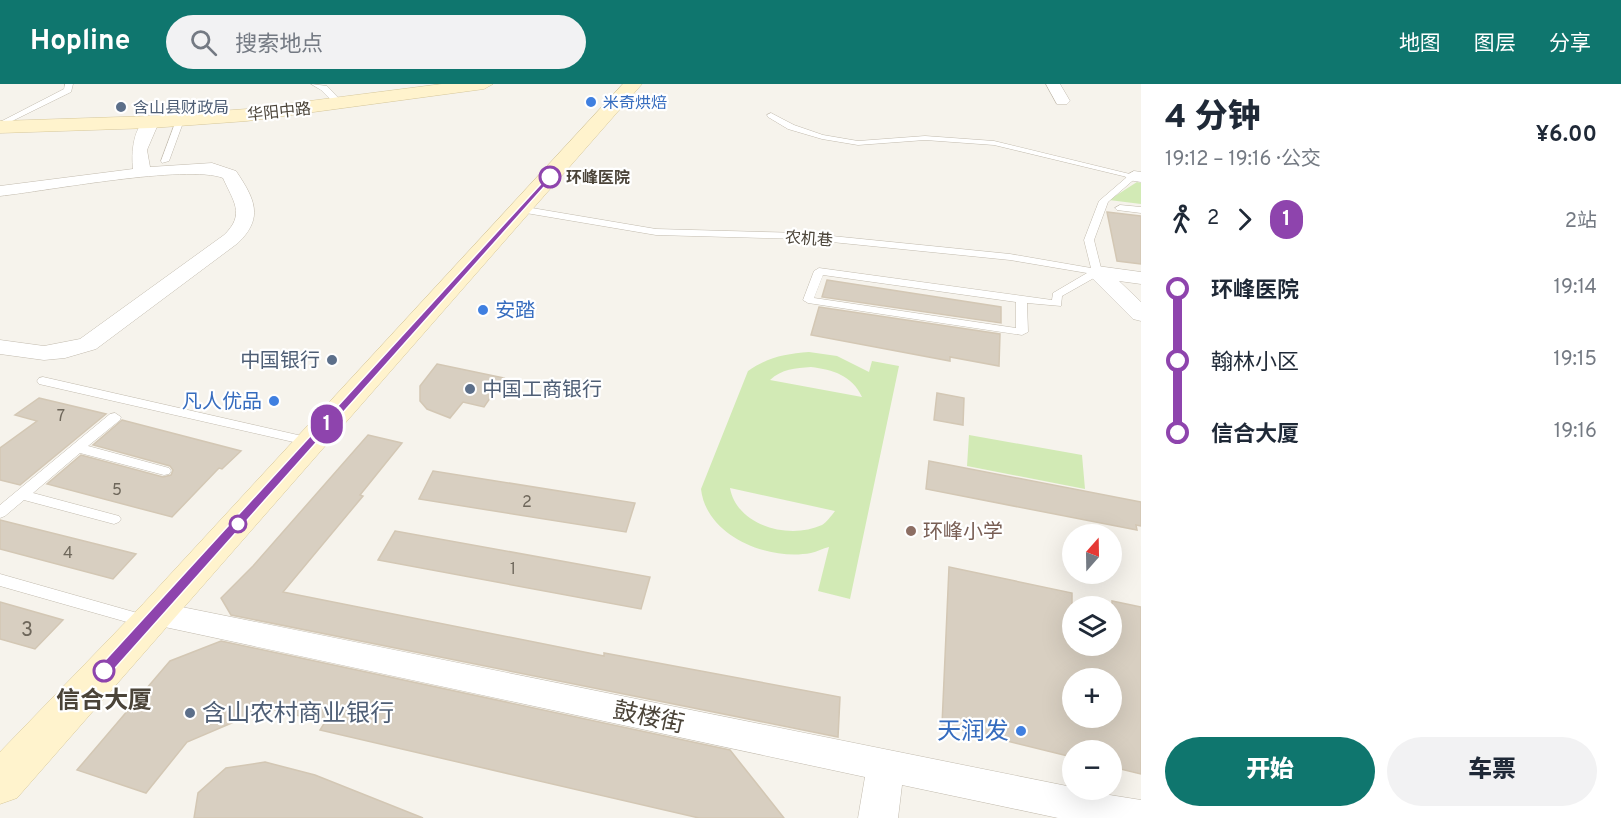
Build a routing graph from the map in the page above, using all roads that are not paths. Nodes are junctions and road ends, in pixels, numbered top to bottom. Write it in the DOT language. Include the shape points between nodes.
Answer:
graph roads {
  1 [pos="69,84"];
  2 [pos="315,84"];
  3 [pos="484,84"];
  4 [pos="1053,84"];
  5 [pos="441,87"];
  6 [pos="623,88"];
  7 [pos="1062,101"];
  8 [pos="340,104"];
  9 [pos="771,115"];
  10 [pos="180,120"];
  11 [pos="151,122"];
  12 [pos="0,126"];
  13 [pos="165,161"];
  14 [pos="142,173"];
  15 [pos="1138,177"];
  16 [pos="0,191"];
  17 [pos="1120,208"];
  18 [pos="520,209"];
  19 [pos="1141,210"];
  20 [pos="1097,273"];
  21 [pos="1141,278"];
  22 [pos="1021,299"];
  23 [pos="1141,314"];
  24 [pos="0,347"];
  25 [pos="43,381"];
  26 [pos="115,417"];
  27 [pos="311,442"];
  28 [pos="78,448"];
  29 [pos="164,471"];
  30 [pos="8,503"];
  31 [pos="114,519"];
  32 [pos="0,580"];
  33 [pos="154,618"];
  34 [pos="885,766"];
  35 [pos="0,783"];
  36 [pos="878,818"];
  37 [pos="1141,818"];
  1 -- 12 [label="lane" via="68,90 50,102"];
  2 -- 8 [label="lane"];
  3 -- 5 [label="main road, 华阳中路"];
  4 -- 7 [label="street"];
  5 -- 8 [label="main road, 华阳中路"];
  6 -- 18 [label="main road"];
  8 -- 10 [label="main road, 华阳中路"];
  9 -- 15 [label="lane" via="790,127 834,140 858,143 925,138 994,143"];
  10 -- 11 [label="main road, 华阳中路"];
  10 -- 13 [label="lane"];
  11 -- 12 [label="main road, 华阳中路"];
  11 -- 14 [label="street" via="139,150"];
  14 -- 16 [label="street"];
  14 -- 24 [label="street" via="212,168 224,171 230,175 248,217 245,228 88,344 48,355"];
  15 -- 20 [label="lane" via="1104,201 1089,240"];
  17 -- 19 [label="lane"];
  18 -- 20 [label="lane, 农机巷" via="656,232 802,236 1010,257"];
  18 -- 27 [label="main road"];
  20 -- 21 [label="street"];
  20 -- 22 [label="lane" via="1057,295 1057,304"];
  20 -- 23 [label="street"];
  22 -- 22 [label="lane" via="819,271 808,300 1022,332"];
  25 -- 27 [label="lane"];
  26 -- 28 [label="lane"];
  27 -- 33 [label="main road"];
  28 -- 29 [label="lane"];
  28 -- 30 [label="lane"];
  30 -- 31 [label="lane"];
  32 -- 33 [label="lane"];
  33 -- 34 [label="street, 鼓楼街"];
  33 -- 35 [label="main road"];
  34 -- 36 [label="street"];
  34 -- 37 [label="street, 鼓楼街"];
}
